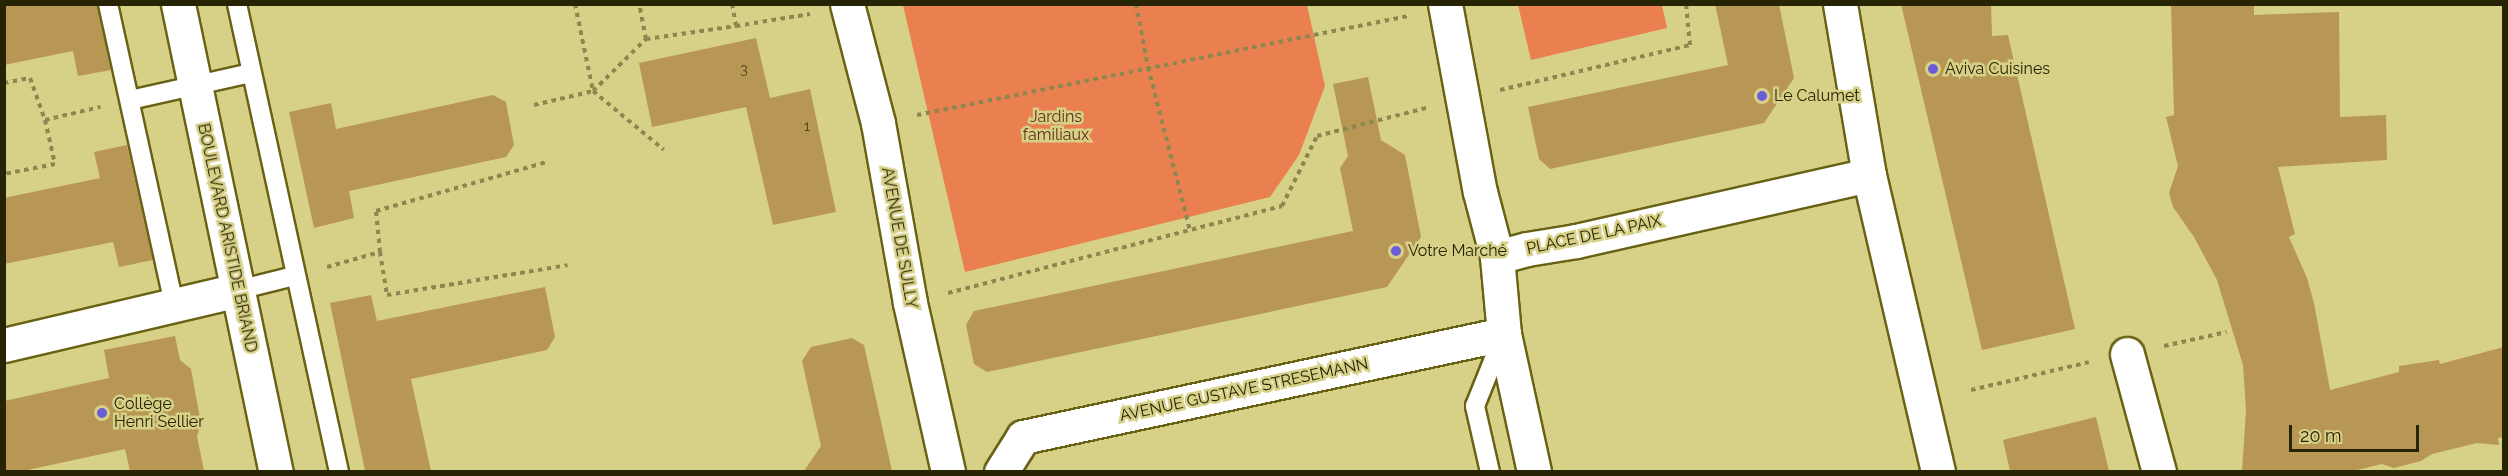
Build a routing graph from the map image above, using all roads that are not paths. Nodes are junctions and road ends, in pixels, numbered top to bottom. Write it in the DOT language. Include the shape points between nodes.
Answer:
graph roads {
  1 [pos="108,4"];
  2 [pos="177,4"];
  3 [pos="237,4"];
  4 [pos="1840,4"];
  5 [pos="848,6"];
  6 [pos="1445,6"];
  7 [pos="251,73"];
  8 [pos="195,85"];
  9 [pos="130,100"];
  10 [pos="1869,176"];
  11 [pos="1497,257"];
  12 [pos="294,276"];
  13 [pos="238,290"];
  14 [pos="174,305"];
  15 [pos="1504,334"];
  16 [pos="4,345"];
  17 [pos="2127,354"];
  18 [pos="276,471"];
  19 [pos="339,471"];
  20 [pos="948,471"];
  21 [pos="1001,471"];
  22 [pos="1490,471"];
  23 [pos="1534,471"];
  24 [pos="1938,471"];
  25 [pos="2159,471"];
  1 -- 9 [label="lane"];
  2 -- 8 [label="street, BOULEVARD ARISTIDE BRIAND"];
  3 -- 7 [label="lane"];
  4 -- 10 [label="street"];
  5 -- 20 [label="street, AVENUE DE SULLY" via="878,123 910,303"];
  6 -- 11 [label="street" via="1480,192"];
  7 -- 8 [label="lane"];
  7 -- 12 [label="lane"];
  8 -- 9 [label="lane"];
  8 -- 13 [label="street, BOULEVARD ARISTIDE BRIAND"];
  9 -- 14 [label="lane"];
  10 -- 11 [label="street, PLACE DE LA PAIX"];
  10 -- 24 [label="street"];
  11 -- 15 [label="street"];
  12 -- 13 [label="lane"];
  12 -- 19 [label="lane"];
  13 -- 14 [label="street"];
  13 -- 18 [label="street, BOULEVARD ARISTIDE BRIAND"];
  14 -- 16 [label="street"];
  15 -- 21 [label="street, AVENUE GUSTAVE STRESEMANN" via="1023,437"];
  15 -- 22 [label="lane" via="1475,406"];
  15 -- 23 [label="street"];
  17 -- 25 [label="street"];
}
